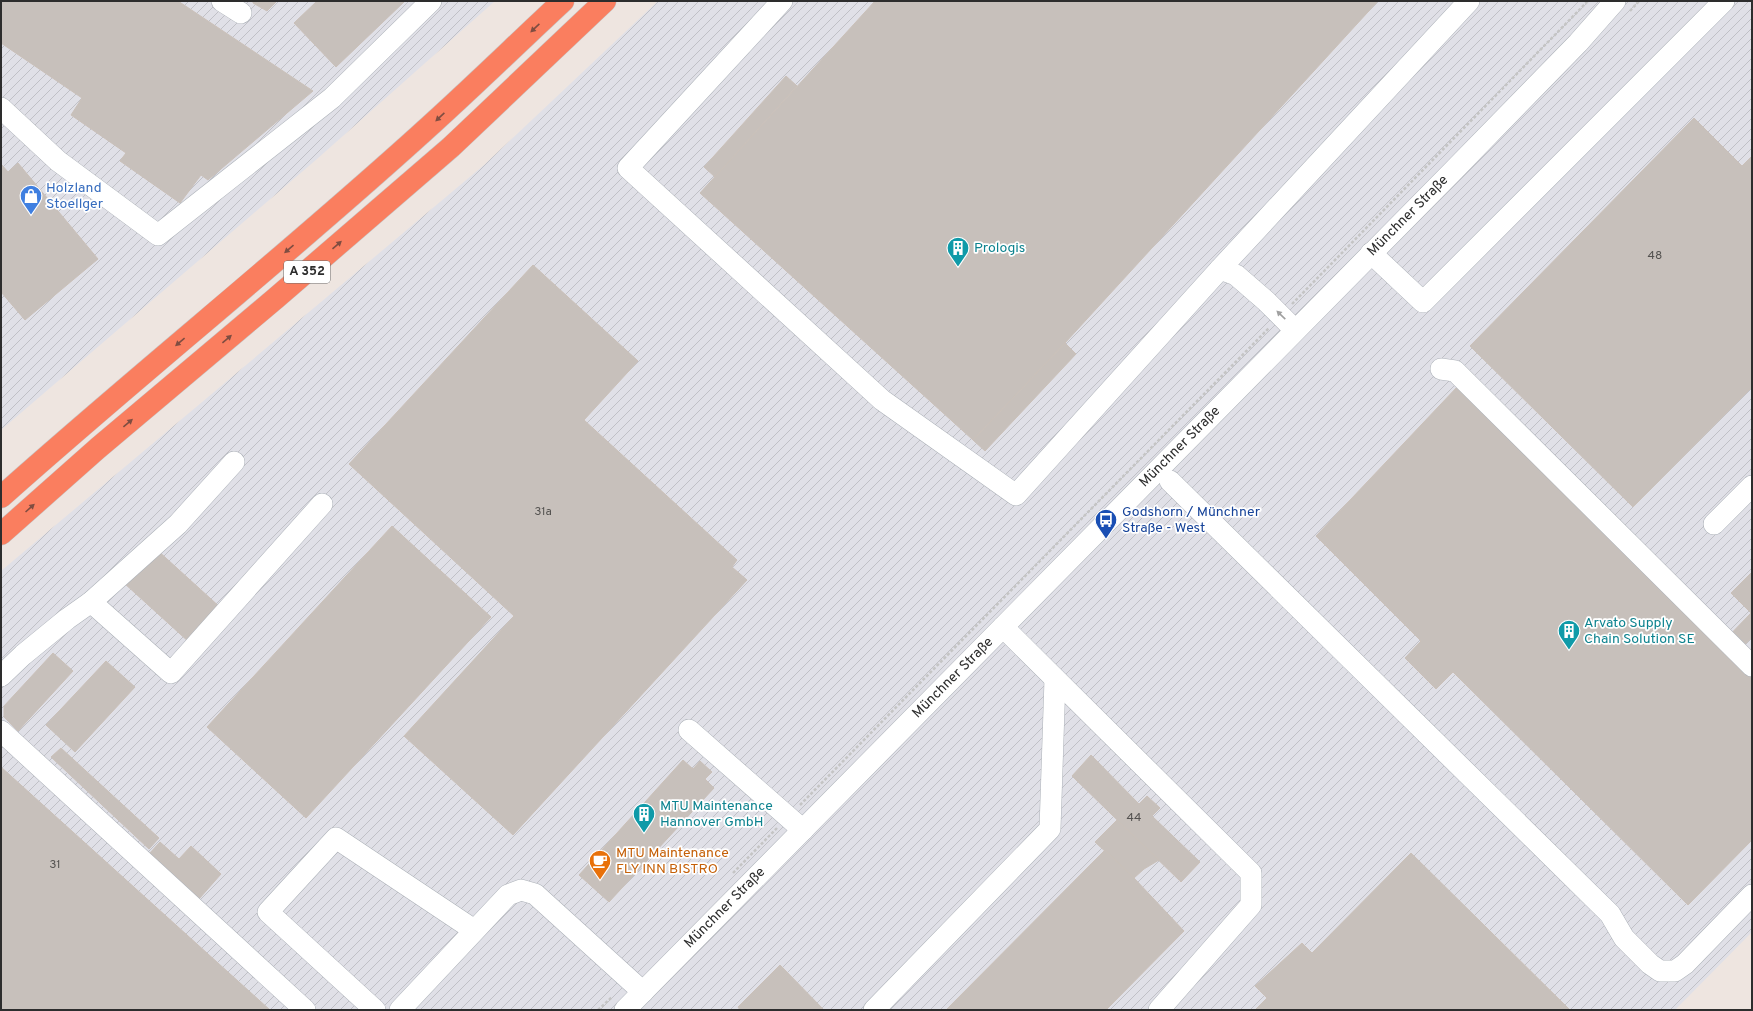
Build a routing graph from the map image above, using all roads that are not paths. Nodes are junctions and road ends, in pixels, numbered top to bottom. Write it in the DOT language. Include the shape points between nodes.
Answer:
graph roads {
  1 [pos="222,1"];
  2 [pos="431,1"];
  3 [pos="563,1"];
  4 [pos="605,1"];
  5 [pos="782,1"];
  6 [pos="1469,1"];
  7 [pos="1615,1"];
  8 [pos="1724,1"];
  9 [pos="240,13"];
  10 [pos="1,108"];
  11 [pos="1371,253"];
  12 [pos="1220,269"];
  13 [pos="1283,328"];
  14 [pos="1441,369"];
  15 [pos="234,462"];
  16 [pos="1170,481"];
  17 [pos="1752,486"];
  18 [pos="1,497"];
  19 [pos="322,504"];
  20 [pos="1714,524"];
  21 [pos="1,534"];
  22 [pos="91,602"];
  23 [pos="1003,627"];
  24 [pos="1752,666"];
  25 [pos="1,676"];
  26 [pos="1055,679"];
  27 [pos="689,730"];
  28 [pos="1,731"];
  29 [pos="796,823"];
  30 [pos="1752,895"];
  31 [pos="474,930"];
  32 [pos="636,985"];
  33 [pos="305,1010"];
  34 [pos="375,1010"];
  35 [pos="400,1010"];
  36 [pos="625,1010"];
  37 [pos="874,1010"];
  38 [pos="1159,1010"];
  1 -- 9 [label="street"];
  2 -- 10 [label="street" via="332,98 158,235 58,161"];
  3 -- 18 [label="highway, A 352, one-way" via="433,123"];
  21 -- 4 [label="highway, A 352, one-way" via="451,146"];
  5 -- 12 [label="street" via="628,168 882,400 1016,495"];
  6 -- 12 [label="street"];
  7 -- 11 [label="street, Münchner Straße"];
  8 -- 11 [label="street" via="1422,302"];
  11 -- 13 [label="street, Münchner Straße"];
  12 -- 13 [label="street" via="1226,285"];
  13 -- 23 [label="street, Münchner Straße"];
  14 -- 24 [label="street" via="1455,371"];
  15 -- 22 [label="street" via="178,524"];
  16 -- 30 [label="street" via="1610,914 1624,938 1650,964 1660,971 1675,971 1685,964"];
  17 -- 20 [label="street"];
  19 -- 22 [label="street" via="171,673"];
  22 -- 25 [label="street" via="29,650"];
  23 -- 26 [label="street"];
  23 -- 29 [label="street, Münchner Straße"];
  26 -- 37 [label="street" via="1050,829"];
  26 -- 38 [label="street" via="1250,873 1251,905"];
  27 -- 29 [label="street"];
  28 -- 33 [label="street"];
  29 -- 32 [label="street, Münchner Straße"];
  31 -- 32 [label="street" via="508,895 521,890 535,894"];
  31 -- 34 [label="street" via="336,838 268,912"];
  31 -- 35 [label="street"];
  32 -- 36 [label="street, Münchner Straße"];
}
